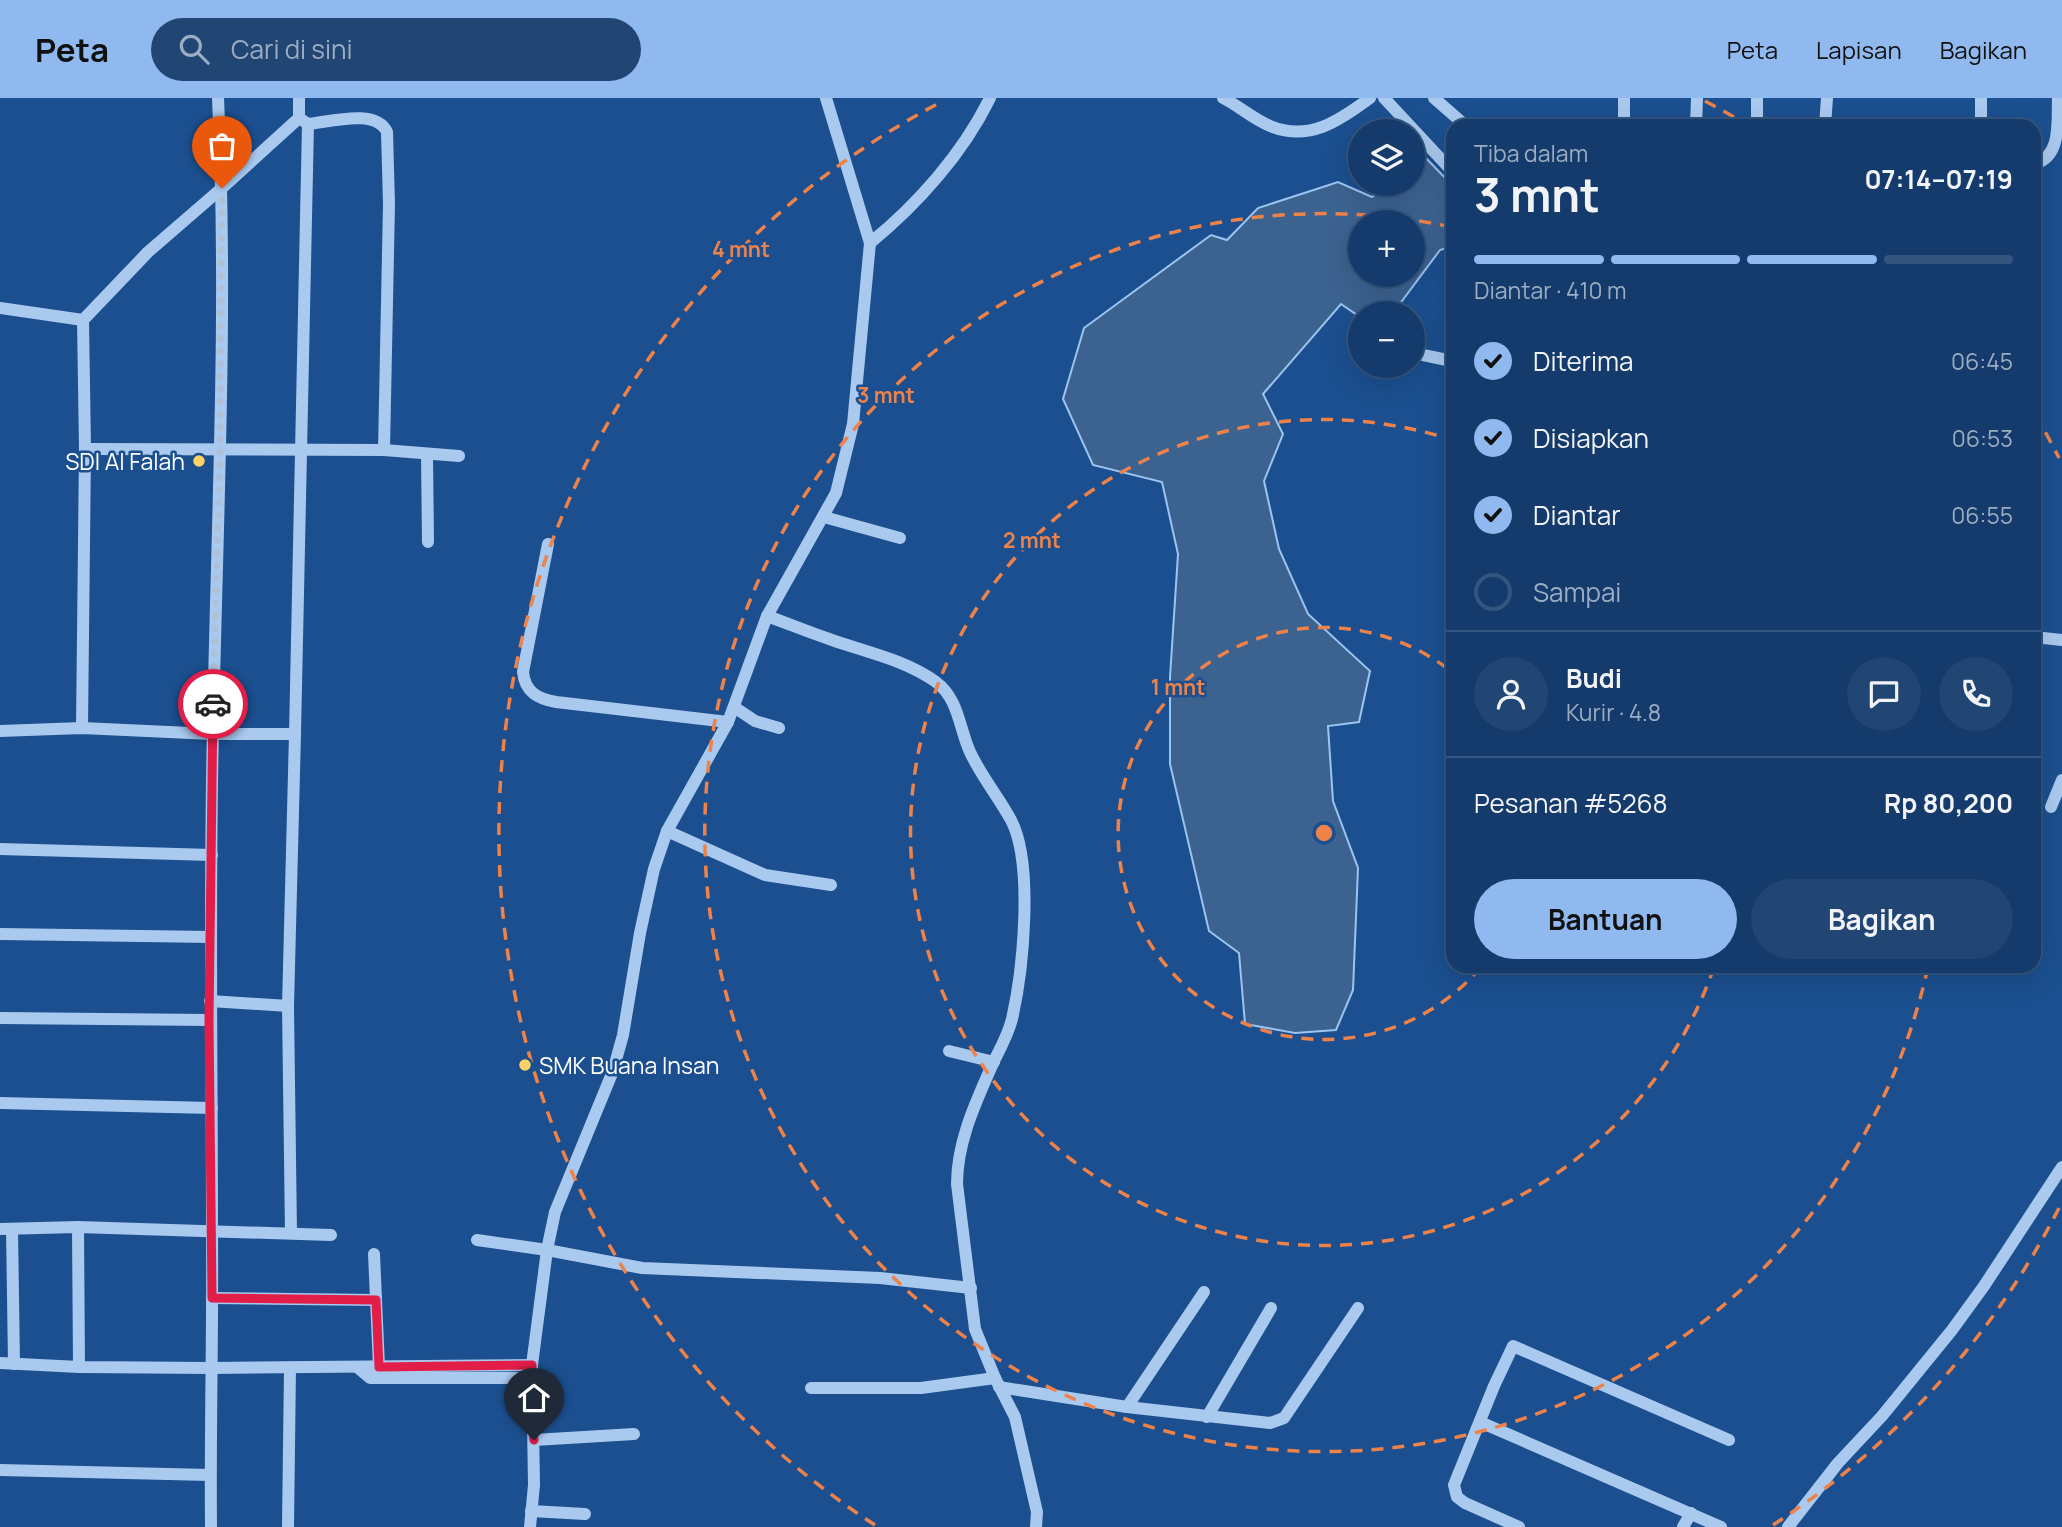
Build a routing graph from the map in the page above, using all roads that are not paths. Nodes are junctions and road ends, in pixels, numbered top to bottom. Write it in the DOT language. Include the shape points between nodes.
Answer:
graph roads {
  1 [pos="218,98"];
  2 [pos="299,98"];
  3 [pos="826,98"];
  4 [pos="990,98"];
  5 [pos="1223,98"];
  6 [pos="1370,98"];
  7 [pos="1384,98"];
  8 [pos="1434,98"];
  9 [pos="1624,98"];
  10 [pos="1697,98"];
  11 [pos="1757,98"];
  12 [pos="1827,98"];
  13 [pos="1981,98"];
  14 [pos="2059,98"];
  15 [pos="1458,119"];
  16 [pos="1624,119"];
  17 [pos="1696,119"];
  18 [pos="1757,119"];
  19 [pos="1826,119"];
  20 [pos="1981,119"];
  21 [pos="304,121"];
  22 [pos="2041,161"];
  23 [pos="1446,165"];
  24 [pos="222,188"];
  25 [pos="870,243"];
  26 [pos="0,308"];
  27 [pos="83,320"];
  28 [pos="1425,355"];
  29 [pos="1446,360"];
  30 [pos="85,449"];
  31 [pos="302,449"];
  32 [pos="220,450"];
  33 [pos="384,450"];
  34 [pos="428,455"];
  35 [pos="459,456"];
  36 [pos="824,517"];
  37 [pos="900,538"];
  38 [pos="428,542"];
  39 [pos="548,544"];
  40 [pos="767,616"];
  41 [pos="2041,637"];
  42 [pos="2062,640"];
  43 [pos="734,707"];
  44 [pos="728,722"];
  45 [pos="82,728"];
  46 [pos="779,728"];
  47 [pos="0,732"];
  48 [pos="212,734"];
  49 [pos="295,734"];
  50 [pos="2062,780"];
  51 [pos="2051,807"];
  52 [pos="667,831"];
  53 [pos="0,849"];
  54 [pos="212,855"];
  55 [pos="831,885"];
  56 [pos="0,934"];
  57 [pos="211,937"];
  58 [pos="210,1001"];
  59 [pos="288,1006"];
  60 [pos="0,1018"];
  61 [pos="209,1020"];
  62 [pos="949,1051"];
  63 [pos="994,1062"];
  64 [pos="0,1103"];
  65 [pos="212,1108"];
  66 [pos="2062,1167"];
  67 [pos="78,1227"];
  68 [pos="6,1229"];
  69 [pos="212,1231"];
  70 [pos="291,1233"];
  71 [pos="331,1235"];
  72 [pos="477,1240"];
  73 [pos="547,1250"];
  74 [pos="374,1254"];
  75 [pos="971,1288"];
  76 [pos="1204,1292"];
  77 [pos="212,1298"];
  78 [pos="376,1300"];
  79 [pos="1271,1308"];
  80 [pos="1357,1308"];
  81 [pos="0,1363"];
  82 [pos="14,1364"];
  83 [pos="79,1367"];
  84 [pos="357,1367"];
  85 [pos="379,1367"];
  86 [pos="211,1368"];
  87 [pos="290,1368"];
  88 [pos="531,1371"];
  89 [pos="997,1382"];
  90 [pos="811,1388"];
  91 [pos="1126,1407"];
  92 [pos="1207,1417"];
  93 [pos="1480,1422"];
  94 [pos="634,1434"];
  95 [pos="534,1440"];
  96 [pos="1730,1440"];
  97 [pos="0,1470"];
  98 [pos="211,1475"];
  99 [pos="531,1511"];
  100 [pos="1691,1513"];
  101 [pos="585,1514"];
  102 [pos="211,1527"];
  103 [pos="288,1527"];
  104 [pos="530,1527"];
  105 [pos="1036,1527"];
  106 [pos="1520,1527"];
  107 [pos="1683,1527"];
  108 [pos="1721,1527"];
  109 [pos="1788,1527"];
  1 -- 24 [label="street"];
  2 -- 21 [label="street"];
  3 -- 25 [label="street"];
  4 -- 25 [label="street" via="937,177"];
  5 -- 6 [label="street" via="1269,126 1313,132"];
  7 -- 23 [label="street"];
  8 -- 15 [label="street"];
  9 -- 16 [label="street"];
  10 -- 17 [label="street"];
  11 -- 18 [label="street"];
  12 -- 19 [label="street"];
  13 -- 20 [label="street"];
  14 -- 22 [label="street" via="2054,150"];
  21 -- 24 [label="street"];
  21 -- 31 [label="street"];
  21 -- 33 [label="street" via="372,119 387,132"];
  24 -- 27 [label="street" via="148,252"];
  24 -- 32 [label="street"];
  25 -- 36 [label="street" via="853,424 839,483"];
  26 -- 27 [label="street"];
  27 -- 30 [label="street"];
  28 -- 29 [label="street"];
  30 -- 32 [label="street"];
  30 -- 45 [label="street"];
  31 -- 32 [label="street"];
  31 -- 33 [label="street"];
  31 -- 49 [label="street"];
  32 -- 48 [label="street"];
  33 -- 34 [label="street"];
  34 -- 35 [label="street"];
  34 -- 38 [label="street"];
  36 -- 37 [label="street"];
  36 -- 40 [label="street"];
  39 -- 44 [label="street" via="523,672 529,690 543,700"];
  40 -- 43 [label="street"];
  40 -- 63 [label="street" via="897,662 934,680 952,701 978,770 1010,819 1024,867 1016,996 1012,1020"];
  41 -- 42 [label="street"];
  43 -- 44 [label="street"];
  43 -- 46 [label="street" via="755,721"];
  44 -- 52 [label="street"];
  45 -- 47 [label="street"];
  45 -- 48 [label="street"];
  48 -- 49 [label="street"];
  48 -- 54 [label="street"];
  49 -- 59 [label="street"];
  50 -- 51 [label="street"];
  52 -- 55 [label="street" via="765,875"];
  52 -- 73 [label="street" via="645,905 613,1070 555,1212"];
  53 -- 54 [label="street"];
  54 -- 57 [label="street"];
  56 -- 57 [label="street"];
  57 -- 58 [label="street"];
  58 -- 59 [label="street"];
  58 -- 61 [label="street"];
  59 -- 70 [label="street"];
  60 -- 61 [label="street"];
  61 -- 65 [label="street"];
  62 -- 63 [label="street"];
  63 -- 75 [label="street" via="961,1143 957,1165"];
  64 -- 65 [label="street"];
  65 -- 69 [label="street"];
  66 -- 109 [label="street" via="1952,1330"];
  67 -- 68 [label="street"];
  67 -- 69 [label="street"];
  67 -- 83 [label="street"];
  68 -- 82 [label="street"];
  69 -- 70 [label="street"];
  69 -- 77 [label="street"];
  70 -- 71 [label="street"];
  72 -- 73 [label="street"];
  73 -- 75 [label="street" via="642,1268 880,1278"];
  73 -- 88 [label="street"];
  74 -- 78 [label="street"];
  75 -- 89 [label="street" via="975,1329"];
  76 -- 91 [label="street"];
  77 -- 78 [label="street"];
  77 -- 86 [label="street"];
  78 -- 85 [label="street"];
  79 -- 92 [label="street"];
  80 -- 92 [label="street" via="1284,1418 1261,1423"];
  81 -- 82 [label="street"];
  82 -- 83 [label="street"];
  83 -- 86 [label="street"];
  84 -- 85 [label="street"];
  84 -- 87 [label="street"];
  84 -- 88 [label="street" via="370,1378"];
  85 -- 88 [label="street"];
  86 -- 87 [label="street"];
  86 -- 98 [label="street"];
  87 -- 103 [label="street"];
  88 -- 95 [label="street"];
  89 -- 90 [label="street" via="922,1388"];
  89 -- 91 [label="street"];
  89 -- 105 [label="street" via="1015,1417 1037,1512"];
  91 -- 92 [label="street"];
  93 -- 96 [label="street" via="1513,1346"];
  93 -- 100 [label="street"];
  93 -- 106 [label="street" via="1455,1492 1465,1503"];
  94 -- 95 [label="street"];
  95 -- 99 [label="street"];
  97 -- 98 [label="street"];
  98 -- 102 [label="street"];
  99 -- 101 [label="street"];
  99 -- 104 [label="street"];
  100 -- 107 [label="street"];
  100 -- 108 [label="street"];
}
